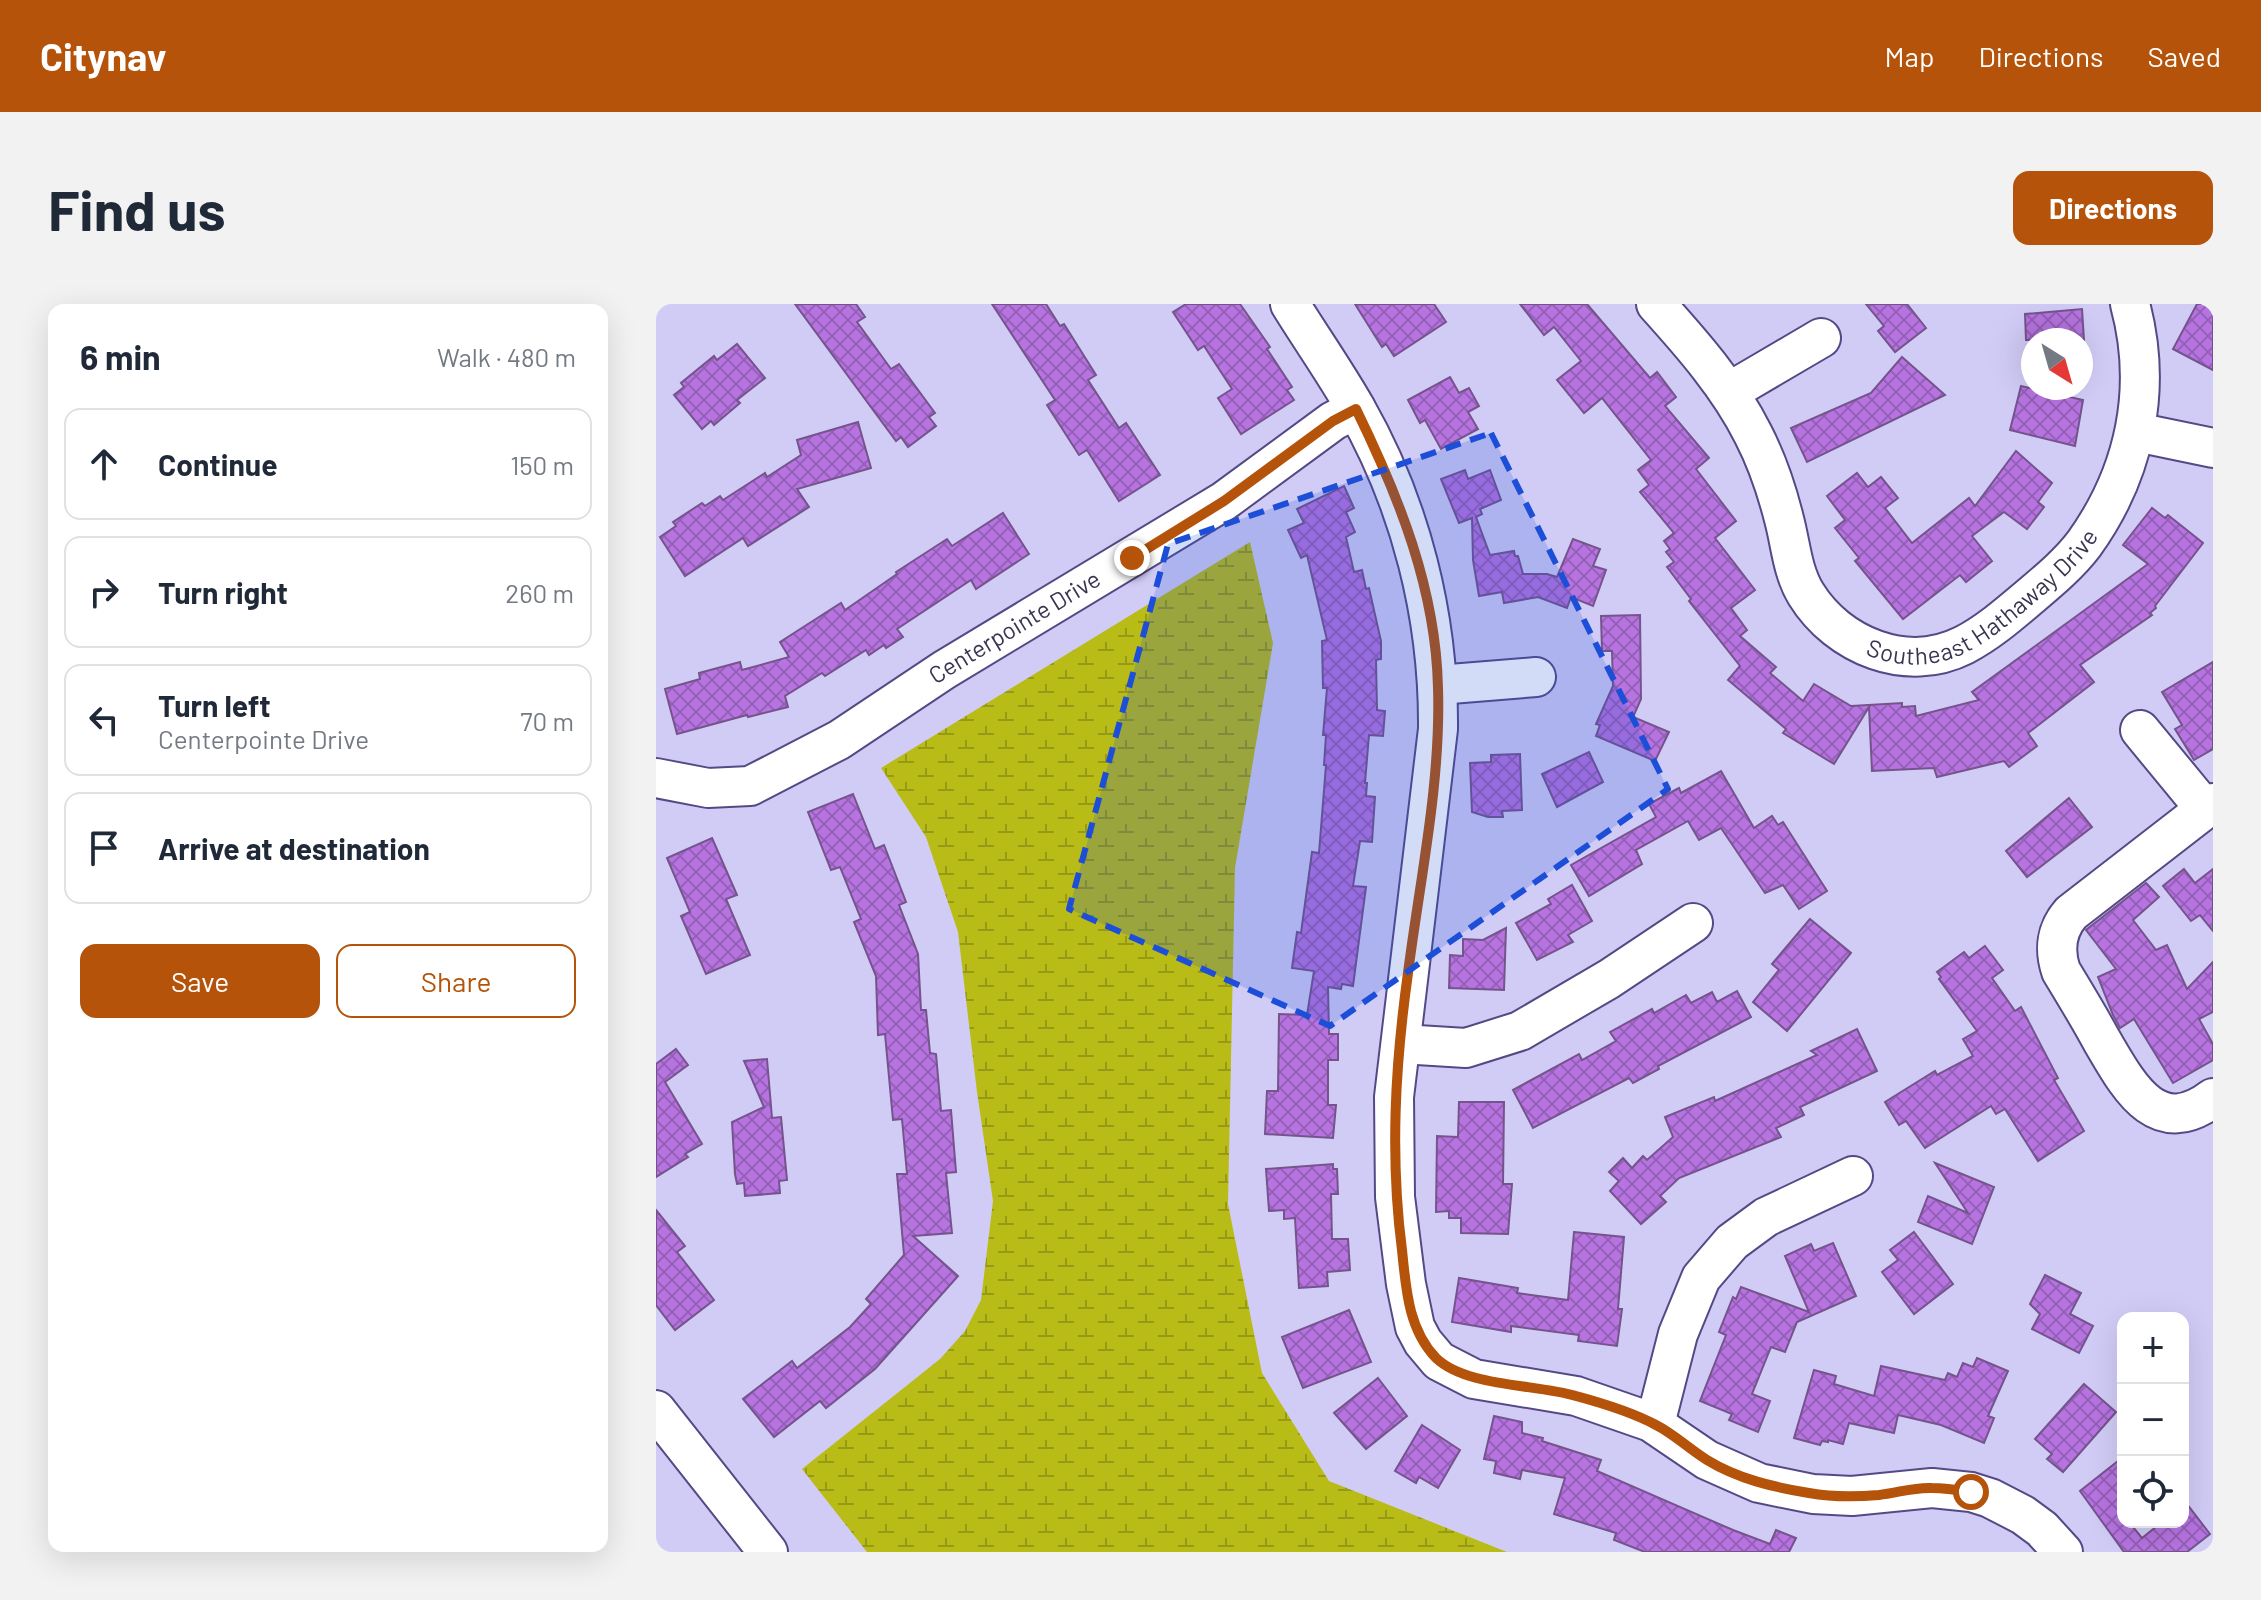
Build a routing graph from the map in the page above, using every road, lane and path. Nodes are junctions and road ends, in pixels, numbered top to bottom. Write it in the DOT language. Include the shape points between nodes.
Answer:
graph roads {
  1 [pos="1290,304"];
  2 [pos="1656,304"];
  3 [pos="2130,304"];
  4 [pos="1821,338"];
  5 [pos="1729,392"];
  6 [pos="1356,409"];
  7 [pos="2136,432"];
  8 [pos="2213,448"];
  9 [pos="1536,677"];
  10 [pos="1438,685"];
  11 [pos="2140,730"];
  12 [pos="656,778"];
  13 [pos="2209,806"];
  14 [pos="1693,923"];
  15 [pos="1401,1044"];
  16 [pos="2213,1098"];
  17 [pos="1853,1176"];
  18 [pos="656,1410"];
  19 [pos="1655,1424"];
  20 [pos="768,1552"];
  21 [pos="2063,1552"];
  1 -- 6 [label="street"];
  2 -- 5 [label="street, Southeast Hathaway Drive"];
  3 -- 7 [label="street, Southeast Hathaway Drive" via="2141,370"];
  4 -- 5 [label="street"];
  5 -- 7 [label="street, Southeast Hathaway Drive" via="1773,481 1805,593 1841,634 1881,652 1912,657 1962,646 1995,625 2073,556 2107,508"];
  6 -- 10 [label="street" via="1385,468 1425,585"];
  6 -- 12 [label="street, Centerpointe Drive" via="1224,501 944,670 839,740 750,786 708,788"];
  7 -- 8 [label="street"];
  9 -- 10 [label="street"];
  10 -- 15 [label="street" via="1438,729"];
  11 -- 13 [label="street"];
  13 -- 16 [label="street" via="2071,913 2057,938 2057,958 2137,1096 2160,1111 2180,1114 2198,1110"];
  14 -- 15 [label="street" via="1520,1031 1466,1048"];
  15 -- 19 [label="street" via="1394,1097 1395,1197 1406,1284 1423,1342 1439,1361 1474,1379 1576,1396"];
  17 -- 19 [label="street" via="1766,1217 1732,1242 1701,1278 1678,1334"];
  18 -- 20 [label="street"];
  19 -- 21 [label="street" via="1707,1460 1759,1483 1813,1494 1881,1495 1932,1488 1971,1492 2023,1515"];
}
